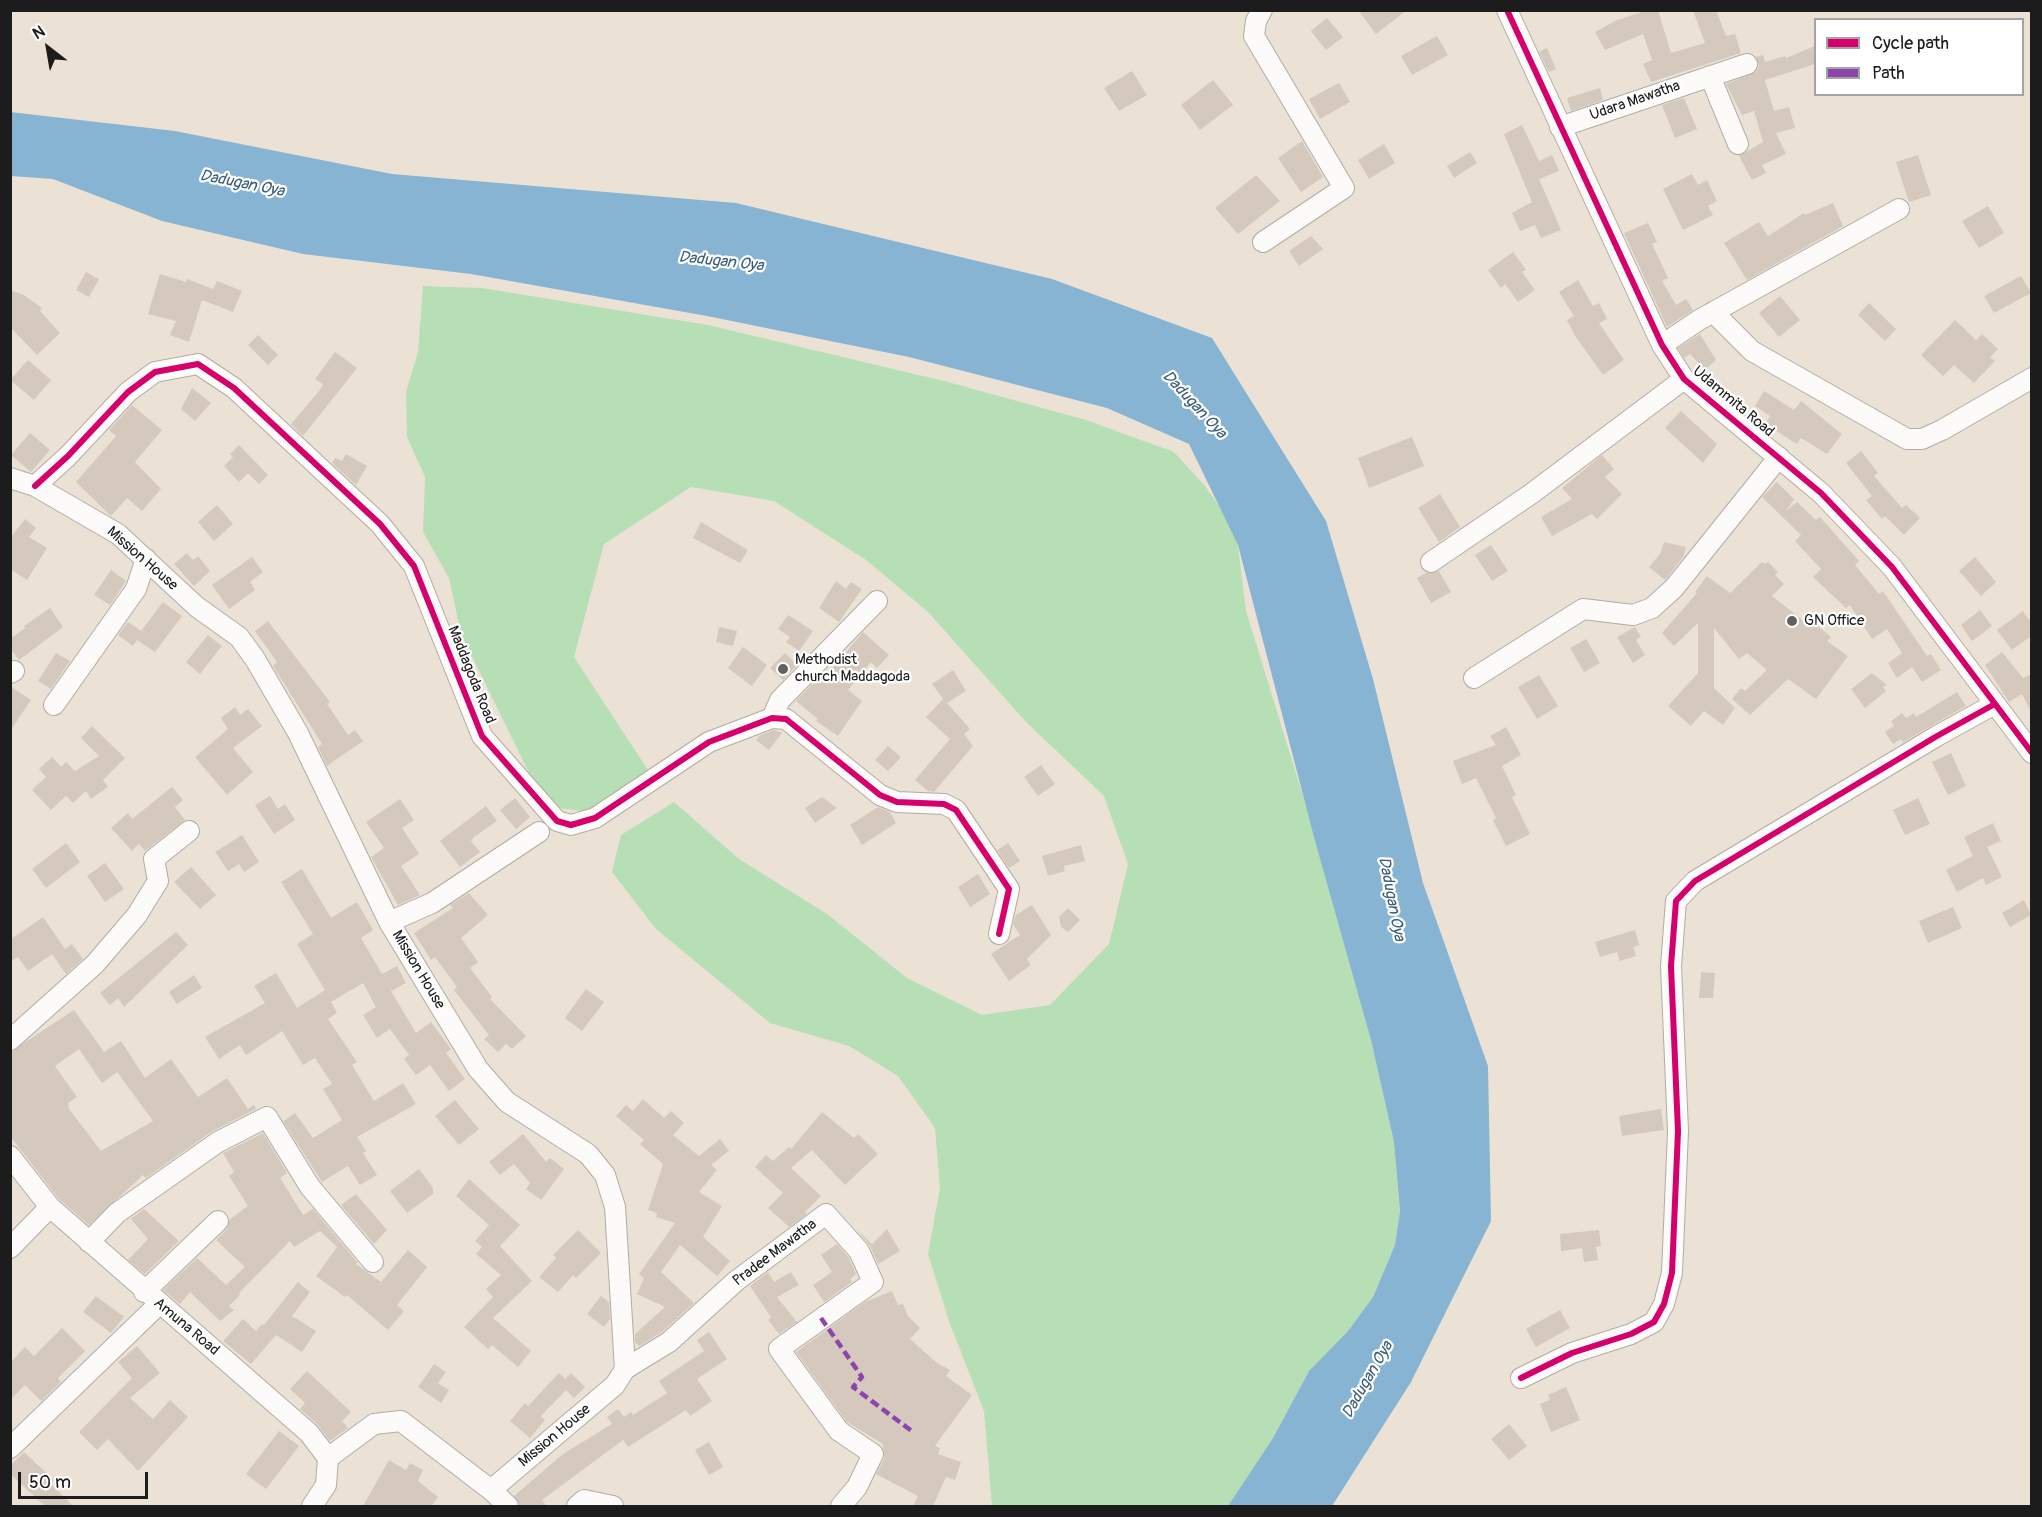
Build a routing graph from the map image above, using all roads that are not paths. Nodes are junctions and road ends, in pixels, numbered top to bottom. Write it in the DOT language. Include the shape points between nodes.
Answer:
graph roads {
  1 [pos="1262,10"];
  2 [pos="1507,10"];
  3 [pos="1748,64"];
  4 [pos="1710,76"];
  5 [pos="1560,127"];
  6 [pos="1738,144"];
  7 [pos="1899,209"];
  8 [pos="1263,242"];
  9 [pos="1713,312"];
  10 [pos="1662,345"];
  11 [pos="2031,378"];
  12 [pos="1684,379"];
  13 [pos="1779,457"];
  14 [pos="10,478"];
  15 [pos="35,486"];
  16 [pos="146,559"];
  17 [pos="1431,562"];
  18 [pos="877,601"];
  19 [pos="1474,678"];
  20 [pos="54,705"];
  21 [pos="1993,705"];
  22 [pos="772,718"];
  23 [pos="2031,753"];
  24 [pos="189,831"];
  25 [pos="539,832"];
  26 [pos="389,922"];
  27 [pos="999,934"];
  28 [pos="10,1040"];
  29 [pos="10,1156"];
  30 [pos="50,1207"];
  31 [pos="218,1221"];
  32 [pos="89,1242"];
  33 [pos="10,1248"];
  34 [pos="373,1262"];
  35 [pos="144,1292"];
  36 [pos="159,1304"];
  37 [pos="625,1369"];
  38 [pos="1521,1378"];
  39 [pos="10,1448"];
  40 [pos="328,1458"];
  41 [pos="491,1490"];
  42 [pos="312,1506"];
  43 [pos="508,1506"];
  44 [pos="577,1506"];
  45 [pos="613,1506"];
  46 [pos="841,1506"];
  1 -- 8 [label="street" via="1254,36 1344,188"];
  2 -- 5 [label="street, Udammita Road"];
  3 -- 4 [label="street, Udara Mawatha"];
  4 -- 5 [label="street, Udara Mawatha"];
  4 -- 6 [label="street"];
  5 -- 10 [label="street, Udammita Road"];
  7 -- 9 [label="street"];
  9 -- 10 [label="street"];
  9 -- 11 [label="street" via="1752,351 1907,439 1922,439 1942,430"];
  10 -- 12 [label="street, Udammita Road"];
  12 -- 13 [label="street, Udammita Road"];
  12 -- 17 [label="street" via="1531,494"];
  13 -- 19 [label="street" via="1674,588 1652,608 1633,615 1583,609"];
  13 -- 21 [label="street, Udammita Road" via="1821,493 1892,567"];
  14 -- 15 [label="street, Mission House"];
  15 -- 16 [label="street, Mission House" via="118,534"];
  15 -- 22 [label="street, Maddagoda Road" via="128,392 156,372 198,363 234,388 371,516 414,566 482,735 557,821 571,825 595,818 709,742"];
  16 -- 20 [label="street" via="136,589"];
  16 -- 26 [label="street, Mission House" via="197,607 239,637 255,659 298,733"];
  18 -- 22 [label="street" via="780,700"];
  21 -- 23 [label="street, Udammita Road"];
  21 -- 38 [label="street" via="1695,881 1676,901 1671,966 1678,1131 1672,1273 1664,1304 1654,1322 1631,1334 1572,1353"];
  22 -- 27 [label="street" via="786,719 880,795 897,802 944,804 956,810 1009,888"];
  24 -- 28 [label="street" via="154,859 158,881 137,915 95,964"];
  25 -- 26 [label="street" via="432,903"];
  26 -- 37 [label="street, Mission House" via="478,1069 507,1102 588,1154 605,1175 615,1207"];
  29 -- 30 [label="street, Amuna Road"];
  30 -- 32 [label="street, Amuna Road"];
  30 -- 33 [label="street"];
  31 -- 35 [label="street"];
  32 -- 34 [label="street" via="117,1214 218,1142 267,1118 310,1187"];
  32 -- 35 [label="street, Amuna Road"];
  35 -- 36 [label="street, Amuna Road"];
  36 -- 39 [label="street"];
  36 -- 40 [label="street, Amuna Road" via="309,1432"];
  37 -- 41 [label="street, Mission House" via="615,1385"];
  37 -- 46 [label="street, Pradee Mawatha" via="669,1342 736,1281 826,1214 859,1251 873,1282 779,1349 839,1431 873,1454"];
  40 -- 41 [label="street" via="374,1424 401,1421"];
  40 -- 42 [label="street" via="326,1485"];
  41 -- 43 [label="street"];
  44 -- 45 [label="street" via="584,1500"];
}
